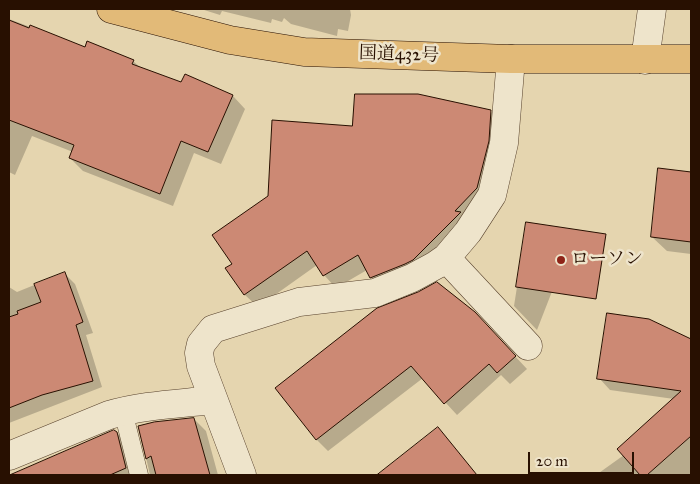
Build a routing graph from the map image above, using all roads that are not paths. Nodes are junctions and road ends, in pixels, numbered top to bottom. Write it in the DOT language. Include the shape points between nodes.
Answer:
graph roads {
  1 [pos="112,9"];
  2 [pos="652,9"];
  3 [pos="511,59"];
  4 [pos="691,59"];
  5 [pos="646,60"];
  6 [pos="446,258"];
  7 [pos="528,346"];
  8 [pos="213,400"];
  9 [pos="123,411"];
  10 [pos="9,456"];
  11 [pos="139,475"];
  12 [pos="242,475"];
  1 -- 3 [label="highway, 国道432号" via="230,40 304,52"];
  2 -- 5 [label="street"];
  3 -- 5 [label="highway, 国道432号"];
  3 -- 6 [label="street" via="504,143 492,194 468,232"];
  4 -- 5 [label="highway, 国道432号"];
  6 -- 7 [label="street"];
  6 -- 8 [label="street" via="412,278 375,293 299,302 213,329 201,344 199,353"];
  8 -- 9 [label="street"];
  8 -- 12 [label="street"];
  9 -- 10 [label="street"];
  9 -- 11 [label="lane"];
}
